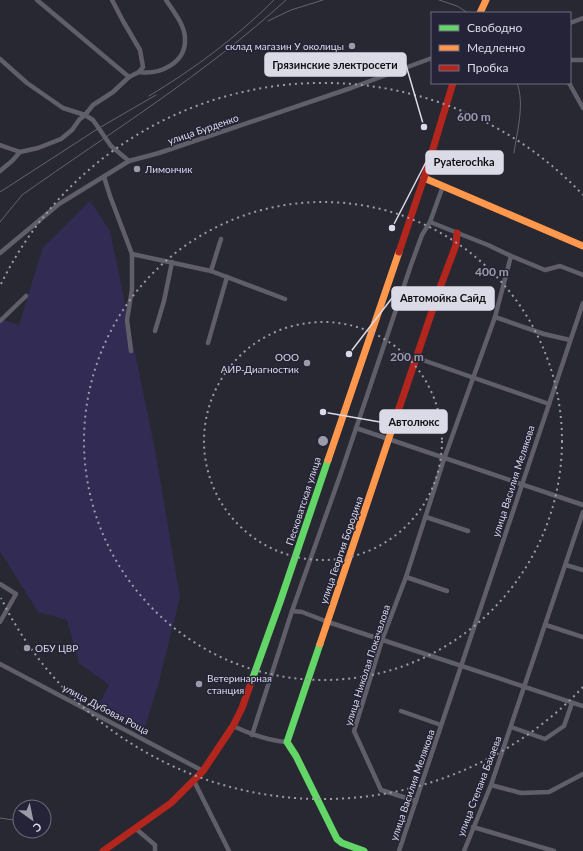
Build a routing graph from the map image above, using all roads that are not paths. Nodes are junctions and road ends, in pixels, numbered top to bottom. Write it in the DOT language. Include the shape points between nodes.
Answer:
graph roads {
  1 [pos="37,0"];
  2 [pos="112,0"];
  3 [pos="166,0"];
  4 [pos="486,0"];
  5 [pos="480,12"];
  6 [pos="583,18"];
  7 [pos="571,23"];
  8 [pos="431,58"];
  9 [pos="0,59"];
  10 [pos="571,60"];
  11 [pos="583,60"];
  12 [pos="139,72"];
  13 [pos="129,77"];
  14 [pos="453,84"];
  15 [pos="570,84"];
  16 [pos="583,108"];
  17 [pos="85,115"];
  18 [pos="0,145"];
  19 [pos="20,152"];
  20 [pos="129,161"];
  21 [pos="0,171"];
  22 [pos="104,178"];
  23 [pos="424,178"];
  24 [pos="443,186"];
  25 [pos="430,222"];
  26 [pos="457,233"];
  27 [pos="221,239"];
  28 [pos="583,246"];
  29 [pos="0,253"];
  30 [pos="132,254"];
  31 [pos="511,256"];
  32 [pos="172,262"];
  33 [pos="211,271"];
  34 [pos="583,275"];
  35 [pos="227,277"];
  36 [pos="26,296"];
  37 [pos="285,298"];
  38 [pos="583,303"];
  39 [pos="495,317"];
  40 [pos="0,321"];
  41 [pos="155,331"];
  42 [pos="570,340"];
  43 [pos="208,343"];
  44 [pos="131,351"];
  45 [pos="417,358"];
  46 [pos="474,377"];
  47 [pos="548,404"];
  48 [pos="356,428"];
  49 [pos="389,439"];
  50 [pos="444,459"];
  51 [pos="522,485"];
  52 [pos="583,505"];
  53 [pos="583,512"];
  54 [pos="426,517"];
  55 [pos="468,531"];
  56 [pos="566,565"];
  57 [pos="583,570"];
  58 [pos="406,577"];
  59 [pos="0,584"];
  60 [pos="447,591"];
  61 [pos="292,610"];
  62 [pos="0,622"];
  63 [pos="328,622"];
  64 [pos="546,625"];
  65 [pos="583,637"];
  66 [pos="382,640"];
  67 [pos="0,664"];
  68 [pos="460,666"];
  69 [pos="524,686"];
  70 [pos="572,702"];
  71 [pos="583,706"];
  72 [pos="401,711"];
  73 [pos="441,725"];
  74 [pos="233,726"];
  75 [pos="511,727"];
  76 [pos="252,734"];
  77 [pos="287,742"];
  78 [pos="204,771"];
  79 [pos="583,774"];
  80 [pos="194,781"];
  81 [pos="491,785"];
  82 [pos="416,801"];
  83 [pos="473,827"];
  84 [pos="135,828"];
  85 [pos="103,851"];
  86 [pos="155,851"];
  87 [pos="229,851"];
  88 [pos="364,851"];
  89 [pos="399,851"];
  90 [pos="464,851"];
  91 [pos="554,851"];
  1 -- 13 [label="street"];
  2 -- 12 [label="street" via="140,50 143,67"];
  3 -- 12 [label="street" via="182,27 185,38 184,50 172,65 159,71"];
  4 -- 5 [label="main road"];
  6 -- 7 [label="street"];
  8 -- 20 [label="street, улица Бурденко" via="344,91"];
  9 -- 17 [label="street" via="27,83 64,108"];
  10 -- 11 [label="street"];
  12 -- 13 [label="street"];
  13 -- 17 [label="street" via="113,92 93,105"];
  14 -- 23 [label="main road, Песковатская улица"];
  15 -- 16 [label="street"];
  17 -- 19 [label="street" via="61,139"];
  17 -- 20 [label="street" via="93,120 111,146"];
  18 -- 19 [label="street"];
  19 -- 21 [label="street"];
  20 -- 22 [label="street, улица Бурденко"];
  22 -- 29 [label="street, улица Бурденко" via="59,204"];
  22 -- 30 [label="street"];
  23 -- 24 [label="main road"];
  23 -- 74 [label="main road, Песковатская улица" via="254,679"];
  24 -- 25 [label="street"];
  24 -- 28 [label="main road"];
  25 -- 26 [label="street"];
  25 -- 48 [label="street" via="422,235 411,265"];
  26 -- 31 [label="street"];
  26 -- 45 [label="main road, улица Георгия Бородина" via="456,244"];
  27 -- 33 [label="street"];
  30 -- 32 [label="street"];
  30 -- 44 [label="street" via="132,289 127,320"];
  31 -- 34 [label="street" via="545,270 560,266"];
  31 -- 39 [label="street, улица Николая Покачалова"];
  32 -- 33 [label="street"];
  32 -- 41 [label="street"];
  33 -- 35 [label="street"];
  35 -- 37 [label="street"];
  35 -- 43 [label="street"];
  36 -- 40 [label="street"];
  38 -- 42 [label="street, улица Василия Мелякова"];
  39 -- 42 [label="street"];
  39 -- 46 [label="street, улица Николая Покачалова"];
  42 -- 47 [label="street, улица Василия Мелякова"];
  45 -- 46 [label="street"];
  45 -- 49 [label="main road, улица Георгия Бородина"];
  46 -- 47 [label="street"];
  46 -- 50 [label="street, улица Николая Покачалова"];
  47 -- 51 [label="street, улица Василия Мелякова"];
  48 -- 49 [label="street"];
  48 -- 61 [label="street"];
  49 -- 50 [label="street"];
  49 -- 63 [label="main road, улица Георгия Бородина"];
  50 -- 51 [label="street"];
  50 -- 54 [label="street, улица Николая Покачалова"];
  51 -- 52 [label="street"];
  51 -- 68 [label="street, улица Василия Мелякова"];
  53 -- 56 [label="street, улица Степана Бахаева"];
  54 -- 55 [label="street"];
  54 -- 58 [label="street, улица Николая Покачалова"];
  56 -- 57 [label="street"];
  56 -- 64 [label="street, улица Степана Бахаева"];
  58 -- 60 [label="street"];
  58 -- 66 [label="street, улица Николая Покачалова"];
  59 -- 62 [label="street" via="16,594"];
  61 -- 63 [label="street"];
  61 -- 76 [label="street"];
  63 -- 66 [label="street"];
  63 -- 77 [label="main road, улица Георгия Бородина"];
  64 -- 65 [label="street"];
  64 -- 69 [label="street, улица Степана Бахаева"];
  66 -- 68 [label="street"];
  66 -- 82 [label="street, улица Николая Покачалова" via="354,731 381,790"];
  67 -- 78 [label="street, улица Дубовая Роща"];
  68 -- 69 [label="street"];
  68 -- 73 [label="street, улица Василия Мелякова"];
  69 -- 70 [label="street"];
  69 -- 75 [label="street, улица Степана Бахаева"];
  70 -- 71 [label="street"];
  70 -- 75 [label="street, улица Степана Бахаева" via="564,726 545,739"];
  72 -- 73 [label="street, улица Василия Мелякова"];
  73 -- 82 [label="street, улица Василия Мелякова"];
  74 -- 76 [label="street"];
  74 -- 78 [label="main road, Песковатская улица"];
  75 -- 81 [label="street, улица Степана Бахаева"];
  76 -- 77 [label="street" via="276,742"];
  77 -- 88 [label="main road" via="337,838 342,843"];
  78 -- 80 [label="main road, Песковатская улица"];
  79 -- 81 [label="street" via="548,792 522,793"];
  80 -- 84 [label="main road, Песковатская улица" via="172,803"];
  80 -- 87 [label="street"];
  81 -- 83 [label="street, улица Степана Бахаева"];
  82 -- 89 [label="street, улица Василия Мелякова"];
  83 -- 90 [label="street, улица Степана Бахаева"];
  83 -- 91 [label="street"];
  84 -- 85 [label="main road, Песковатская улица"];
  84 -- 86 [label="street" via="155,845"];
}
